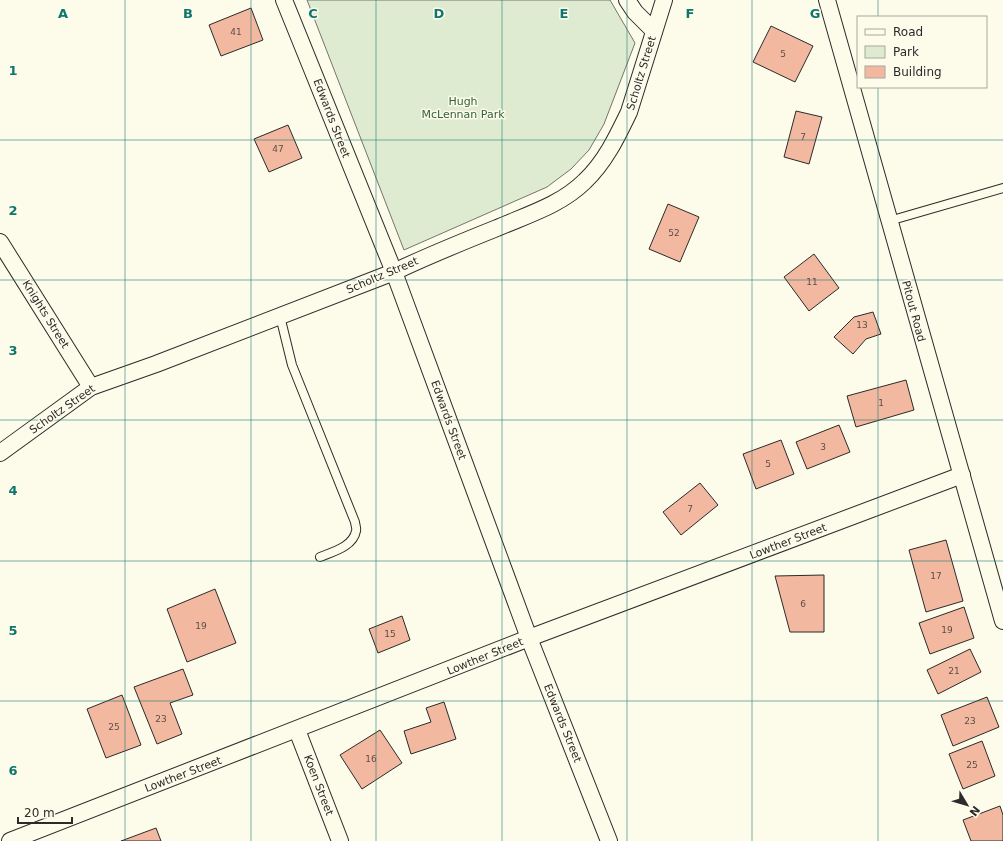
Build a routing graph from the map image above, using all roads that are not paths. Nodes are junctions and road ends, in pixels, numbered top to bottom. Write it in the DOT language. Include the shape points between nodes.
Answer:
graph roads {
  1 [pos="284,0"];
  2 [pos="627,0"];
  3 [pos="664,0"];
  4 [pos="827,0"];
  5 [pos="654,31"];
  6 [pos="1003,188"];
  7 [pos="890,221"];
  8 [pos="0,242"];
  9 [pos="394,272"];
  10 [pos="280,316"];
  11 [pos="91,386"];
  12 [pos="0,453"];
  13 [pos="962,475"];
  14 [pos="320,557"];
  15 [pos="998,584"];
  16 [pos="1003,621"];
  17 [pos="530,638"];
  18 [pos="297,730"];
  19 [pos="10,841"];
  20 [pos="340,841"];
  21 [pos="609,841"];
  1 -- 9 [label="street, Edwards Street"];
  2 -- 5 [label="street"];
  3 -- 5 [label="street, Scholtz Street"];
  4 -- 7 [label="street, Pitout Road"];
  5 -- 9 [label="street, Scholtz Street" via="621,130 609,151 584,183 543,209"];
  6 -- 7 [label="lane"];
  7 -- 13 [label="street, Pitout Road"];
  8 -- 11 [label="street, Knights Street"];
  9 -- 10 [label="street, Scholtz Street"];
  9 -- 17 [label="street, Edwards Street"];
  10 -- 11 [label="street, Scholtz Street"];
  10 -- 14 [label="lane" via="292,365 355,522 356,532 352,539 342,548"];
  11 -- 12 [label="street, Scholtz Street"];
  13 -- 15 [label="street, Pitout Road"];
  13 -- 17 [label="street, Lowther Street"];
  15 -- 16 [label="street, Pitout Road"];
  17 -- 18 [label="street, Lowther Street"];
  17 -- 21 [label="street, Edwards Street"];
  18 -- 19 [label="street, Lowther Street"];
  18 -- 20 [label="street, Koen Street"];
}
